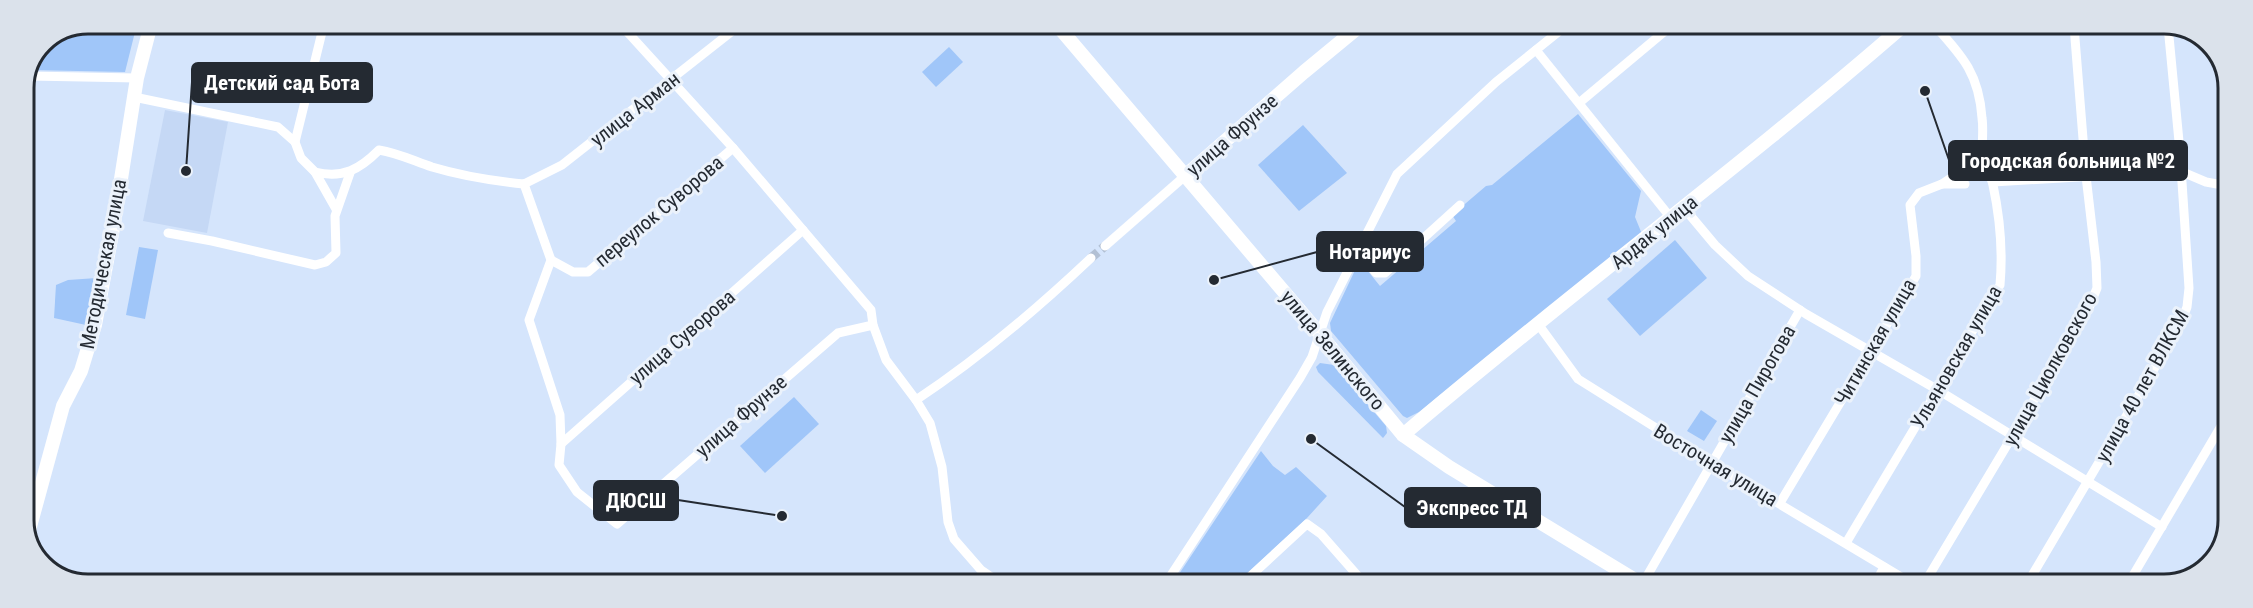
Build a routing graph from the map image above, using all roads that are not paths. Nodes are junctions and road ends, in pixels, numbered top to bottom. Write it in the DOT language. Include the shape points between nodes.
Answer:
graph roads {
  1 [pos="148,34"];
  2 [pos="322,34"];
  3 [pos="629,34"];
  4 [pos="722,34"];
  5 [pos="1065,34"];
  6 [pos="1350,34"];
  7 [pos="1557,34"];
  8 [pos="1661,34"];
  9 [pos="1894,34"];
  10 [pos="1942,34"];
  11 [pos="2075,34"];
  12 [pos="2169,35"];
  13 [pos="1536,51"];
  14 [pos="37,76"];
  15 [pos="137,78"];
  16 [pos="671,80"];
  17 [pos="134,97"];
  18 [pos="1579,103"];
  19 [pos="295,142"];
  20 [pos="733,148"];
  21 [pos="1983,162"];
  22 [pos="2180,171"];
  23 [pos="315,172"];
  24 [pos="350,173"];
  25 [pos="1185,176"];
  26 [pos="2086,176"];
  27 [pos="1993,182"];
  28 [pos="524,184"];
  29 [pos="1942,184"];
  30 [pos="1965,184"];
  31 [pos="2218,184"];
  32 [pos="1460,205"];
  33 [pos="1684,208"];
  34 [pos="336,209"];
  35 [pos="1671,218"];
  36 [pos="803,230"];
  37 [pos="168,233"];
  38 [pos="1105,246"];
  39 [pos="1359,251"];
  40 [pos="1091,258"];
  41 [pos="550,260"];
  42 [pos="1800,310"];
  43 [pos="1538,324"];
  44 [pos="873,325"];
  45 [pos="1319,333"];
  46 [pos="1871,350"];
  47 [pos="1938,390"];
  48 [pos="916,400"];
  49 [pos="2218,431"];
  50 [pos="1403,435"];
  51 [pos="2013,436"];
  52 [pos="561,444"];
  53 [pos="1713,464"];
  54 [pos="2088,482"];
  55 [pos="1780,503"];
  56 [pos="35,509"];
  57 [pos="2162,526"];
  58 [pos="1846,543"];
  59 [pos="1884,567"];
  60 [pos="987,574"];
  61 [pos="1172,574"];
  62 [pos="1253,574"];
  63 [pos="1356,574"];
  64 [pos="1626,574"];
  65 [pos="1648,574"];
  66 [pos="1880,574"];
  67 [pos="1896,574"];
  68 [pos="1929,574"];
  69 [pos="2033,574"];
  70 [pos="2134,574"];
  1 -- 15 [label="main road, Методическая улица"];
  2 -- 19 [label="street"];
  3 -- 16 [label="street"];
  4 -- 16 [label="street, улица Арман"];
  5 -- 25 [label="main road, улица Зелинского"];
  6 -- 25 [label="main road, улица Фрунзе"];
  7 -- 13 [label="street"];
  8 -- 18 [label="street"];
  9 -- 33 [label="main road, Ардак улица"];
  10 -- 21 [label="street, Ульяновская улица" via="1965,59 1978,92"];
  11 -- 26 [label="street, улица Циолковского"];
  12 -- 22 [label="street, улица 40 лет ВЛКСМ"];
  13 -- 18 [label="street"];
  13 -- 39 [label="street" via="1496,82 1397,174"];
  14 -- 15 [label="street"];
  15 -- 17 [label="main road, Методическая улица"];
  16 -- 20 [label="street"];
  16 -- 28 [label="street, улица Арман" via="562,165"];
  17 -- 19 [label="street" via="278,127"];
  17 -- 56 [label="main road, Методическая улица" via="95,326 81,371 63,406"];
  18 -- 35 [label="street"];
  19 -- 23 [label="street" via="301,158"];
  20 -- 36 [label="street"];
  20 -- 41 [label="street, переулок Суворова" via="588,272 573,272"];
  21 -- 27 [label="street, Ульяновская улица"];
  21 -- 29 [label="street, Читинская улица" via="1975,162"];
  22 -- 26 [label="street"];
  22 -- 31 [label="street"];
  22 -- 54 [label="street, улица 40 лет ВЛКСМ" via="2187,307 2176,333"];
  23 -- 24 [label="street"];
  23 -- 34 [label="street"];
  24 -- 28 [label="street" via="379,150 434,167"];
  24 -- 34 [label="street"];
  25 -- 38 [label="street, улица Фрунзе"];
  25 -- 45 [label="main road, улица Зелинского"];
  26 -- 27 [label="street"];
  26 -- 51 [label="street, улица Циолковского" via="2097,288 2090,308"];
  27 -- 47 [label="street, Ульяновская улица" via="2002,259 2000,285"];
  28 -- 41 [label="street"];
  29 -- 30 [label="street"];
  29 -- 46 [label="street, Читинская улица" via="1919,193 1910,205 1916,276"];
  32 -- 39 [label="street" via="1385,273 1376,273"];
  33 -- 35 [label="main road, Ардак улица"];
  33 -- 42 [label="street" via="1715,245 1749,276"];
  34 -- 37 [label="street" via="336,253 315,266"];
  35 -- 43 [label="main road, Ардак улица"];
  36 -- 44 [label="street" via="871,310"];
  36 -- 52 [label="street, улица Суворова"];
  39 -- 45 [label="street"];
  40 -- 48 [label="street" via="950,378"];
  41 -- 52 [label="street" via="529,320 560,415"];
  42 -- 46 [label="street"];
  42 -- 53 [label="street, улица Пирогова"];
  43 -- 50 [label="main road, Ардак улица"];
  43 -- 53 [label="street, Восточная улица" via="1578,379"];
  44 -- 48 [label="street" via="886,360"];
  44 -- 52 [label="street, улица Фрунзе" via="838,333 617,524 577,492 559,465"];
  45 -- 50 [label="main road, улица Зелинского"];
  45 -- 61 [label="street" via="1300,378"];
  46 -- 47 [label="street"];
  46 -- 55 [label="street, Читинская улица"];
  47 -- 51 [label="street"];
  47 -- 58 [label="street, Ульяновская улица"];
  48 -- 60 [label="street" via="930,423 954,539"];
  49 -- 57 [label="street"];
  50 -- 64 [label="main road, улица Зелинского"];
  51 -- 54 [label="street"];
  51 -- 68 [label="street, улица Циолковского"];
  53 -- 55 [label="street, Восточная улица"];
  53 -- 65 [label="street, улица Пирогова"];
  54 -- 57 [label="street"];
  54 -- 69 [label="street, улица 40 лет ВЛКСМ"];
  55 -- 58 [label="street, Восточная улица"];
  57 -- 70 [label="street"];
  58 -- 59 [label="street, Восточная улица"];
  59 -- 66 [label="street"];
  59 -- 67 [label="street, Восточная улица"];
  62 -- 63 [label="street" via="1306,524 1321,534"];
}
